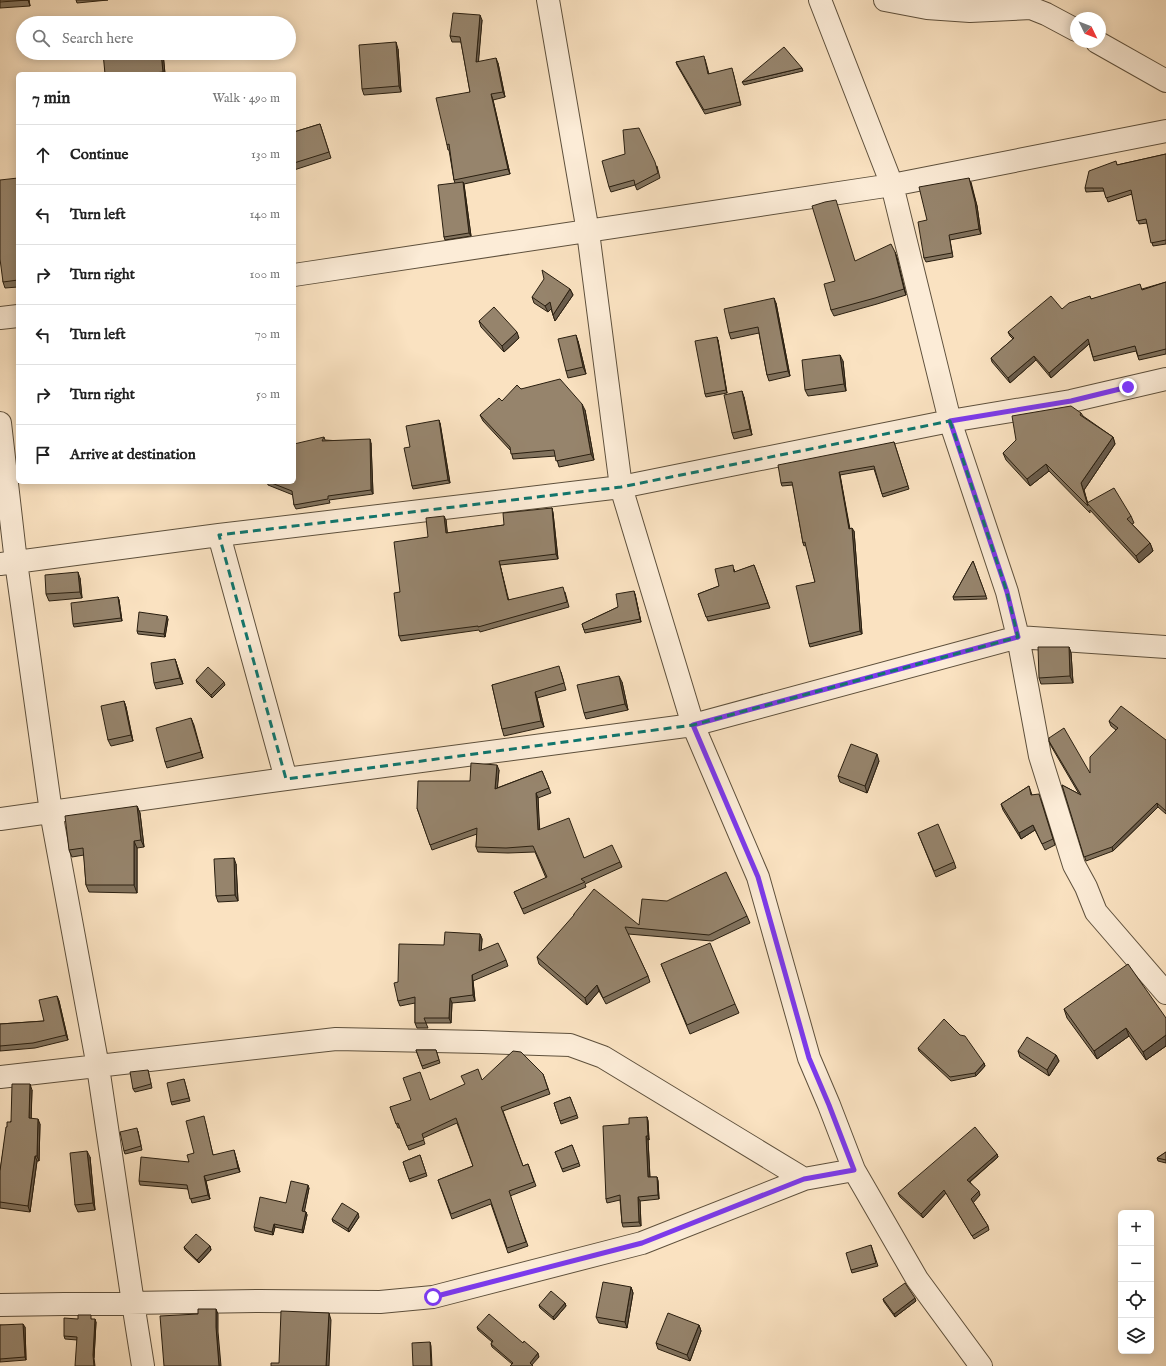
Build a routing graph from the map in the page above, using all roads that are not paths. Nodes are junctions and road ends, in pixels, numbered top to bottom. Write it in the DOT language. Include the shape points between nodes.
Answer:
graph roads {
  1 [pos="548,0"];
  2 [pos="820,0"];
  3 [pos="885,0"];
  4 [pos="1070,27"];
  5 [pos="1106,47"];
  6 [pos="1166,81"];
  7 [pos="1166,131"];
  8 [pos="892,185"];
  9 [pos="588,232"];
  10 [pos="296,275"];
  11 [pos="16,316"];
  12 [pos="0,318"];
  13 [pos="1166,379"];
  14 [pos="950,421"];
  15 [pos="0,423"];
  16 [pos="622,487"];
  17 [pos="219,535"];
  18 [pos="8,563"];
  19 [pos="1018,637"];
  20 [pos="1166,648"];
  21 [pos="693,725"];
  22 [pos="286,779"];
  23 [pos="51,812"];
  24 [pos="0,819"];
  25 [pos="1166,993"];
  26 [pos="98,1067"];
  27 [pos="0,1077"];
  28 [pos="854,1170"];
  29 [pos="804,1179"];
  30 [pos="133,1303"];
  31 [pos="0,1305"];
  32 [pos="143,1366"];
  33 [pos="981,1366"];
  1 -- 9 [label="street"];
  2 -- 8 [label="street"];
  3 -- 4 [label="street" via="927,8 970,11 1031,8"];
  5 -- 6 [label="street"];
  7 -- 8 [label="street"];
  8 -- 9 [label="street"];
  8 -- 14 [label="street"];
  9 -- 10 [label="street"];
  9 -- 16 [label="street"];
  11 -- 12 [label="street"];
  13 -- 14 [label="street" via="1071,401"];
  14 -- 16 [label="street"];
  14 -- 19 [label="street" via="1007,592"];
  15 -- 18 [label="street"];
  16 -- 17 [label="street"];
  16 -- 21 [label="street"];
  17 -- 18 [label="street"];
  17 -- 22 [label="street"];
  18 -- 23 [label="street"];
  19 -- 20 [label="street"];
  19 -- 21 [label="street"];
  19 -- 25 [label="street" via="1040,756 1074,865 1096,912"];
  21 -- 22 [label="street"];
  21 -- 28 [label="street" via="758,877 809,1058"];
  22 -- 23 [label="street"];
  23 -- 24 [label="street"];
  23 -- 26 [label="street"];
  26 -- 27 [label="street"];
  26 -- 29 [label="street" via="336,1039 570,1045 603,1057"];
  26 -- 30 [label="street"];
  28 -- 29 [label="street"];
  28 -- 33 [label="street" via="917,1279"];
  29 -- 30 [label="street" via="642,1243 433,1297 380,1302"];
  30 -- 31 [label="street"];
  30 -- 32 [label="street"];
}
